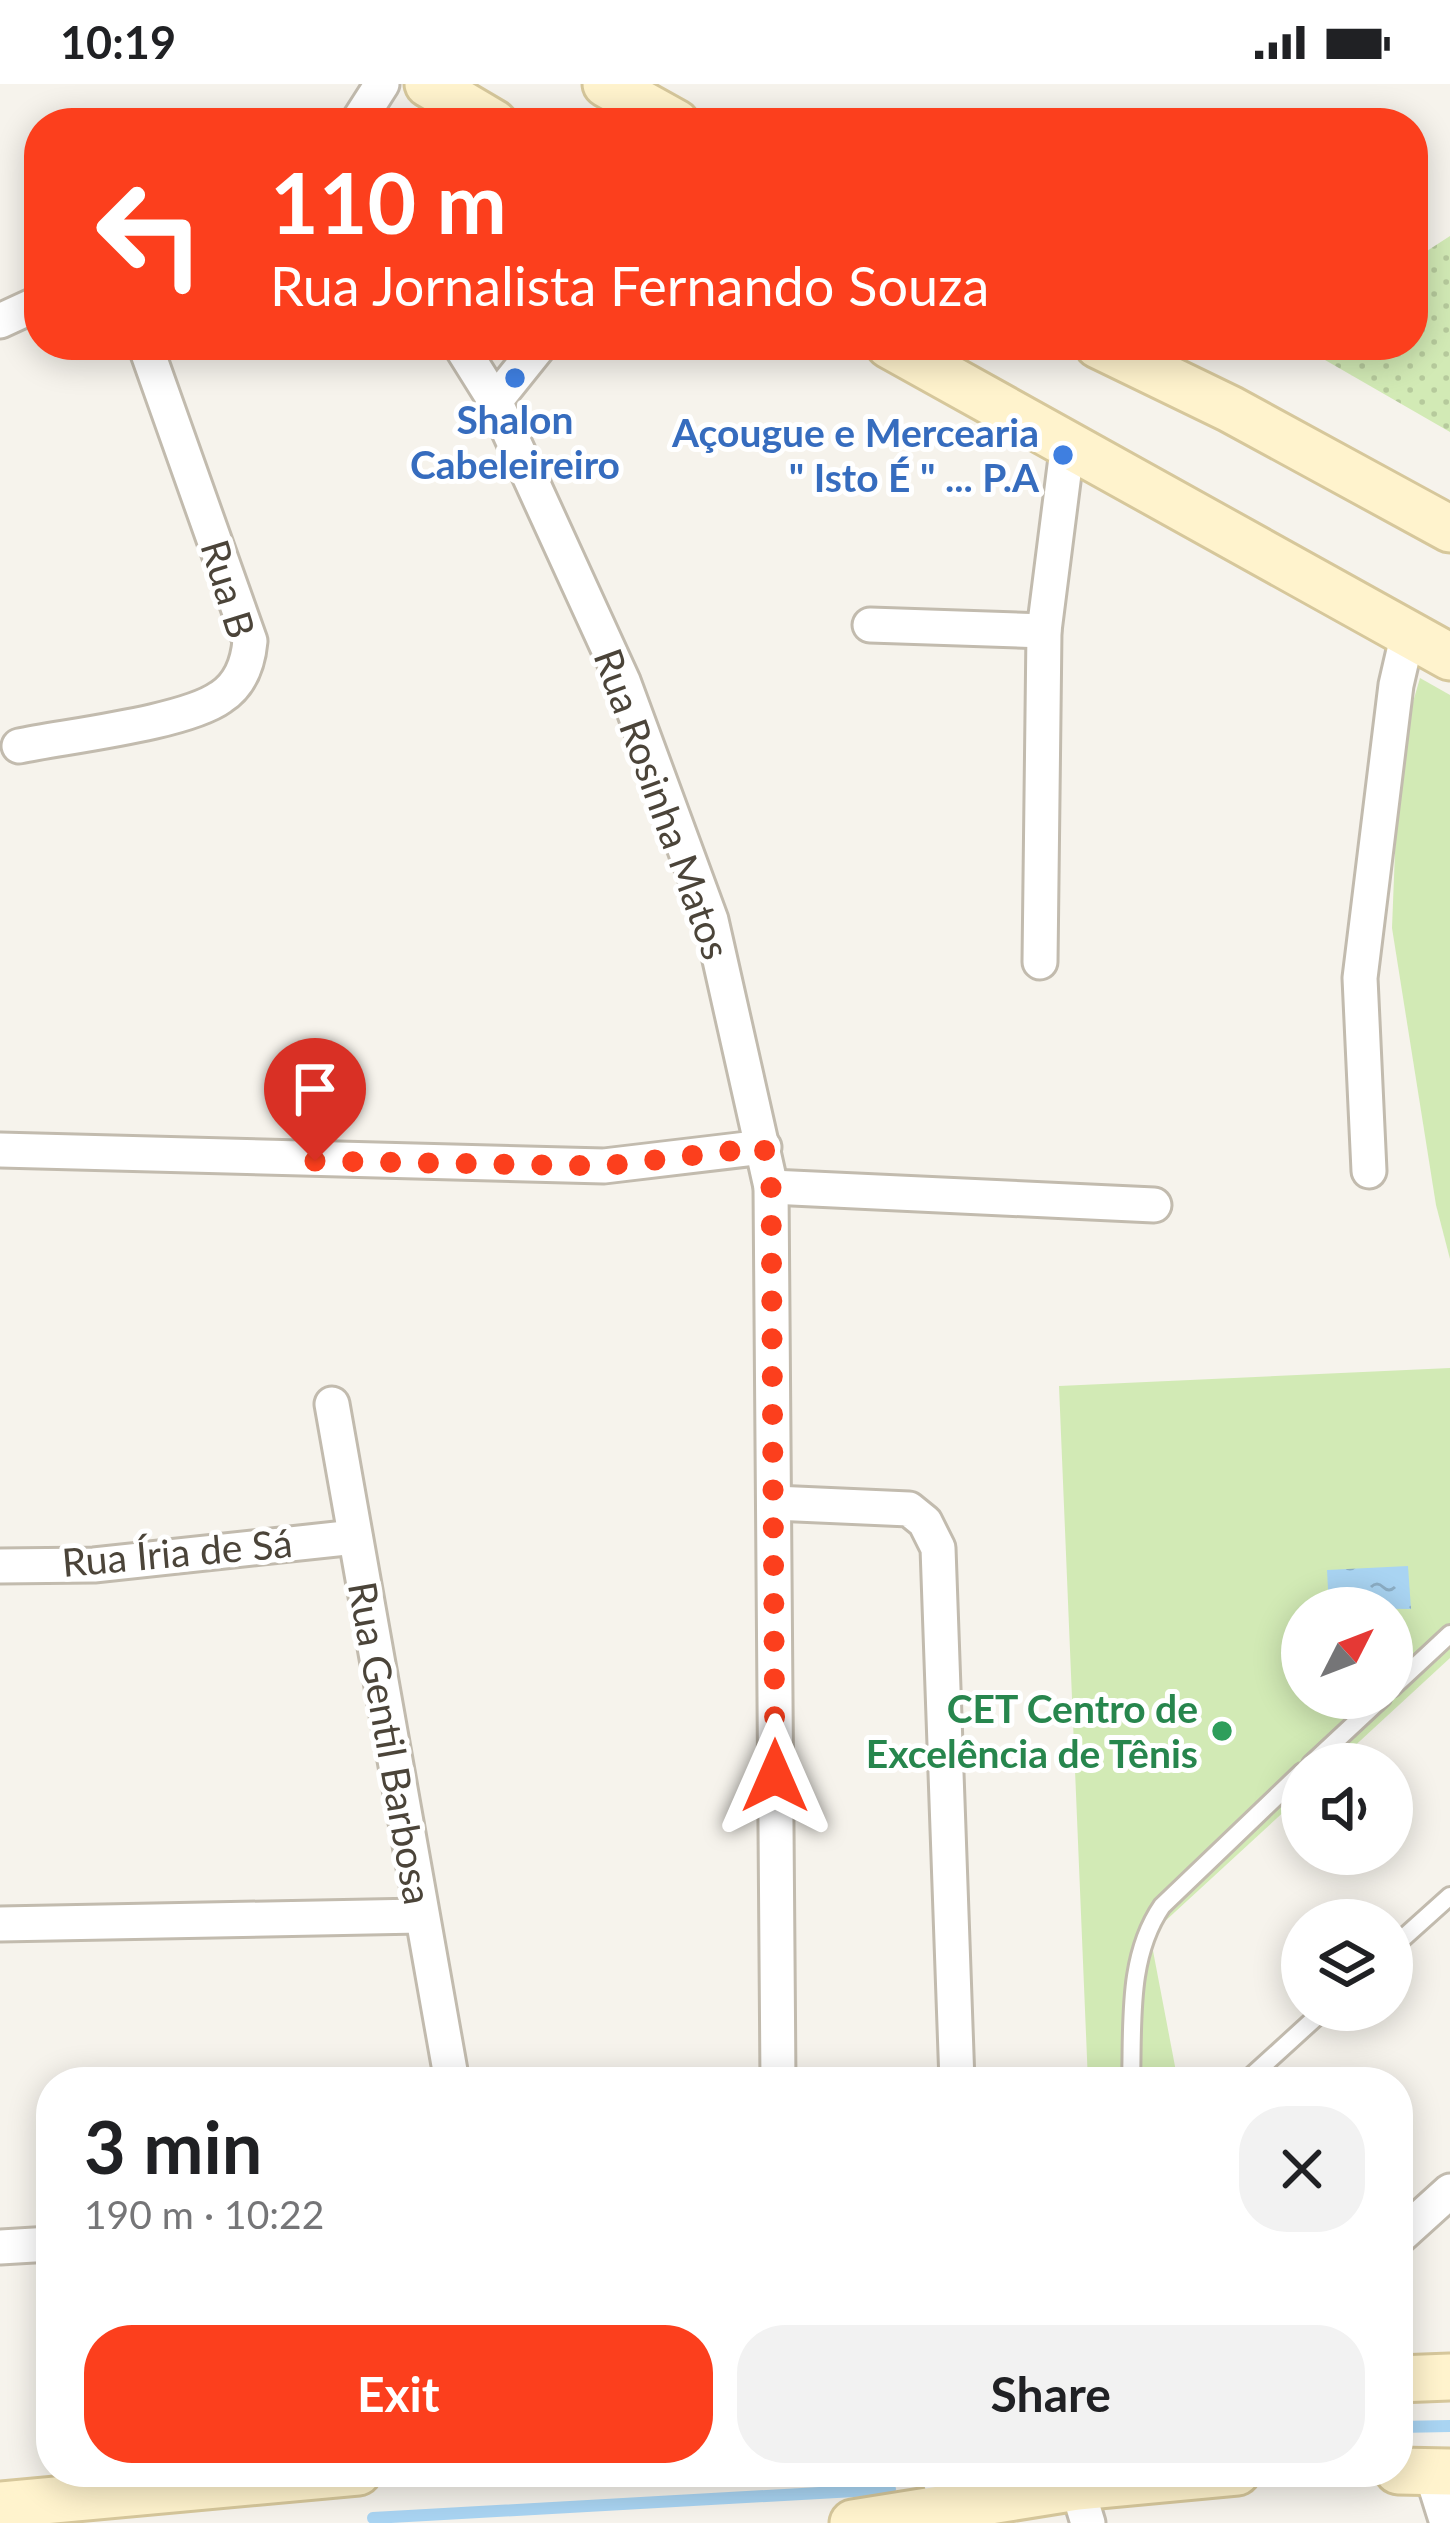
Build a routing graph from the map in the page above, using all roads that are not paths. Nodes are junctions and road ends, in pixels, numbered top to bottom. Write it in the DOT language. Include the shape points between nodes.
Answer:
graph roads {
  1 [pos="428,84"];
  2 [pos="620,89"];
  3 [pos="469,108"];
  4 [pos="651,108"];
  5 [pos="150,360"];
  6 [pos="469,360"];
  7 [pos="528,360"];
  8 [pos="917,360"];
  9 [pos="1129,360"];
  10 [pos="495,401"];
  11 [pos="1068,442"];
  12 [pos="1450,529"];
  13 [pos="870,625"];
  14 [pos="1044,631"];
  15 [pos="1408,633"];
  16 [pos="1450,657"];
  17 [pos="19,746"];
  18 [pos="1040,962"];
  19 [pos="764,1147"];
  20 [pos="0,1150"];
  21 [pos="1369,1171"];
  22 [pos="771,1187"];
  23 [pos="1154,1205"];
  24 [pos="332,1404"];
  25 [pos="774,1503"];
  26 [pos="355,1537"];
  27 [pos="0,1566"];
  28 [pos="1450,1634"];
  29 [pos="1413,1668"];
  30 [pos="1359,1719"];
  31 [pos="1334,1743"];
  32 [pos="1281,1792"];
  33 [pos="1450,1896"];
  34 [pos="420,1916"];
  35 [pos="0,1924"];
  36 [pos="1413,1929"];
  37 [pos="1301,2031"];
  38 [pos="449,2067"];
  39 [pos="778,2067"];
  40 [pos="956,2067"];
  41 [pos="1132,2067"];
  42 [pos="1261,2067"];
  43 [pos="1450,2191"];
  44 [pos="1413,2224"];
  45 [pos="36,2245"];
  46 [pos="0,2247"];
  47 [pos="1450,2377"];
  48 [pos="1413,2378"];
  49 [pos="1426,2471"];
  50 [pos="195,2487"];
  51 [pos="1167,2487"];
  52 [pos="943,2490"];
  53 [pos="0,2505"];
  54 [pos="1083,2505"];
  55 [pos="853,2523"];
  56 [pos="1448,2523"];
  1 -- 3 [label="main road"];
  2 -- 4 [label="main road"];
  5 -- 17 [label="street, Rua B" via="250,641 248,666 223,696 190,712"];
  6 -- 10 [label="street, Rua Rosinha Matos"];
  7 -- 10 [label="street"];
  8 -- 11 [label="main road"];
  9 -- 12 [label="main road"];
  10 -- 19 [label="street, Rua Rosinha Matos" via="623,681 711,920"];
  11 -- 14 [label="street"];
  11 -- 15 [label="main road"];
  13 -- 14 [label="street"];
  14 -- 18 [label="street"];
  15 -- 16 [label="main road"];
  15 -- 21 [label="street" via="1360,978"];
  19 -- 20 [label="street" via="604,1166"];
  19 -- 22 [label="street, Rua Rosinha Matos"];
  22 -- 23 [label="street"];
  22 -- 25 [label="street, Rua Rosinha Matos"];
  24 -- 26 [label="street, Rua Gentil Barbosa"];
  25 -- 39 [label="street, Rua Rosinha Matos"];
  25 -- 40 [label="street" via="909,1509 938,1547"];
  26 -- 27 [label="street, Rua Íria de Sá" via="94,1565"];
  26 -- 34 [label="street, Rua Gentil Barbosa"];
  28 -- 29 [label="lane"];
  30 -- 31 [label="lane"];
  32 -- 41 [label="lane" via="1150,1924 1135,1981"];
  33 -- 36 [label="lane"];
  34 -- 35 [label="street"];
  34 -- 38 [label="street, Rua Gentil Barbosa"];
  37 -- 42 [label="lane"];
  43 -- 44 [label="street"];
  45 -- 46 [label="street"];
  47 -- 48 [label="main road"];
  49 -- 56 [label="street"];
  50 -- 53 [label="main road"];
  51 -- 54 [label="main road"];
  52 -- 54 [label="main road"];
  52 -- 55 [label="main road"];
}
